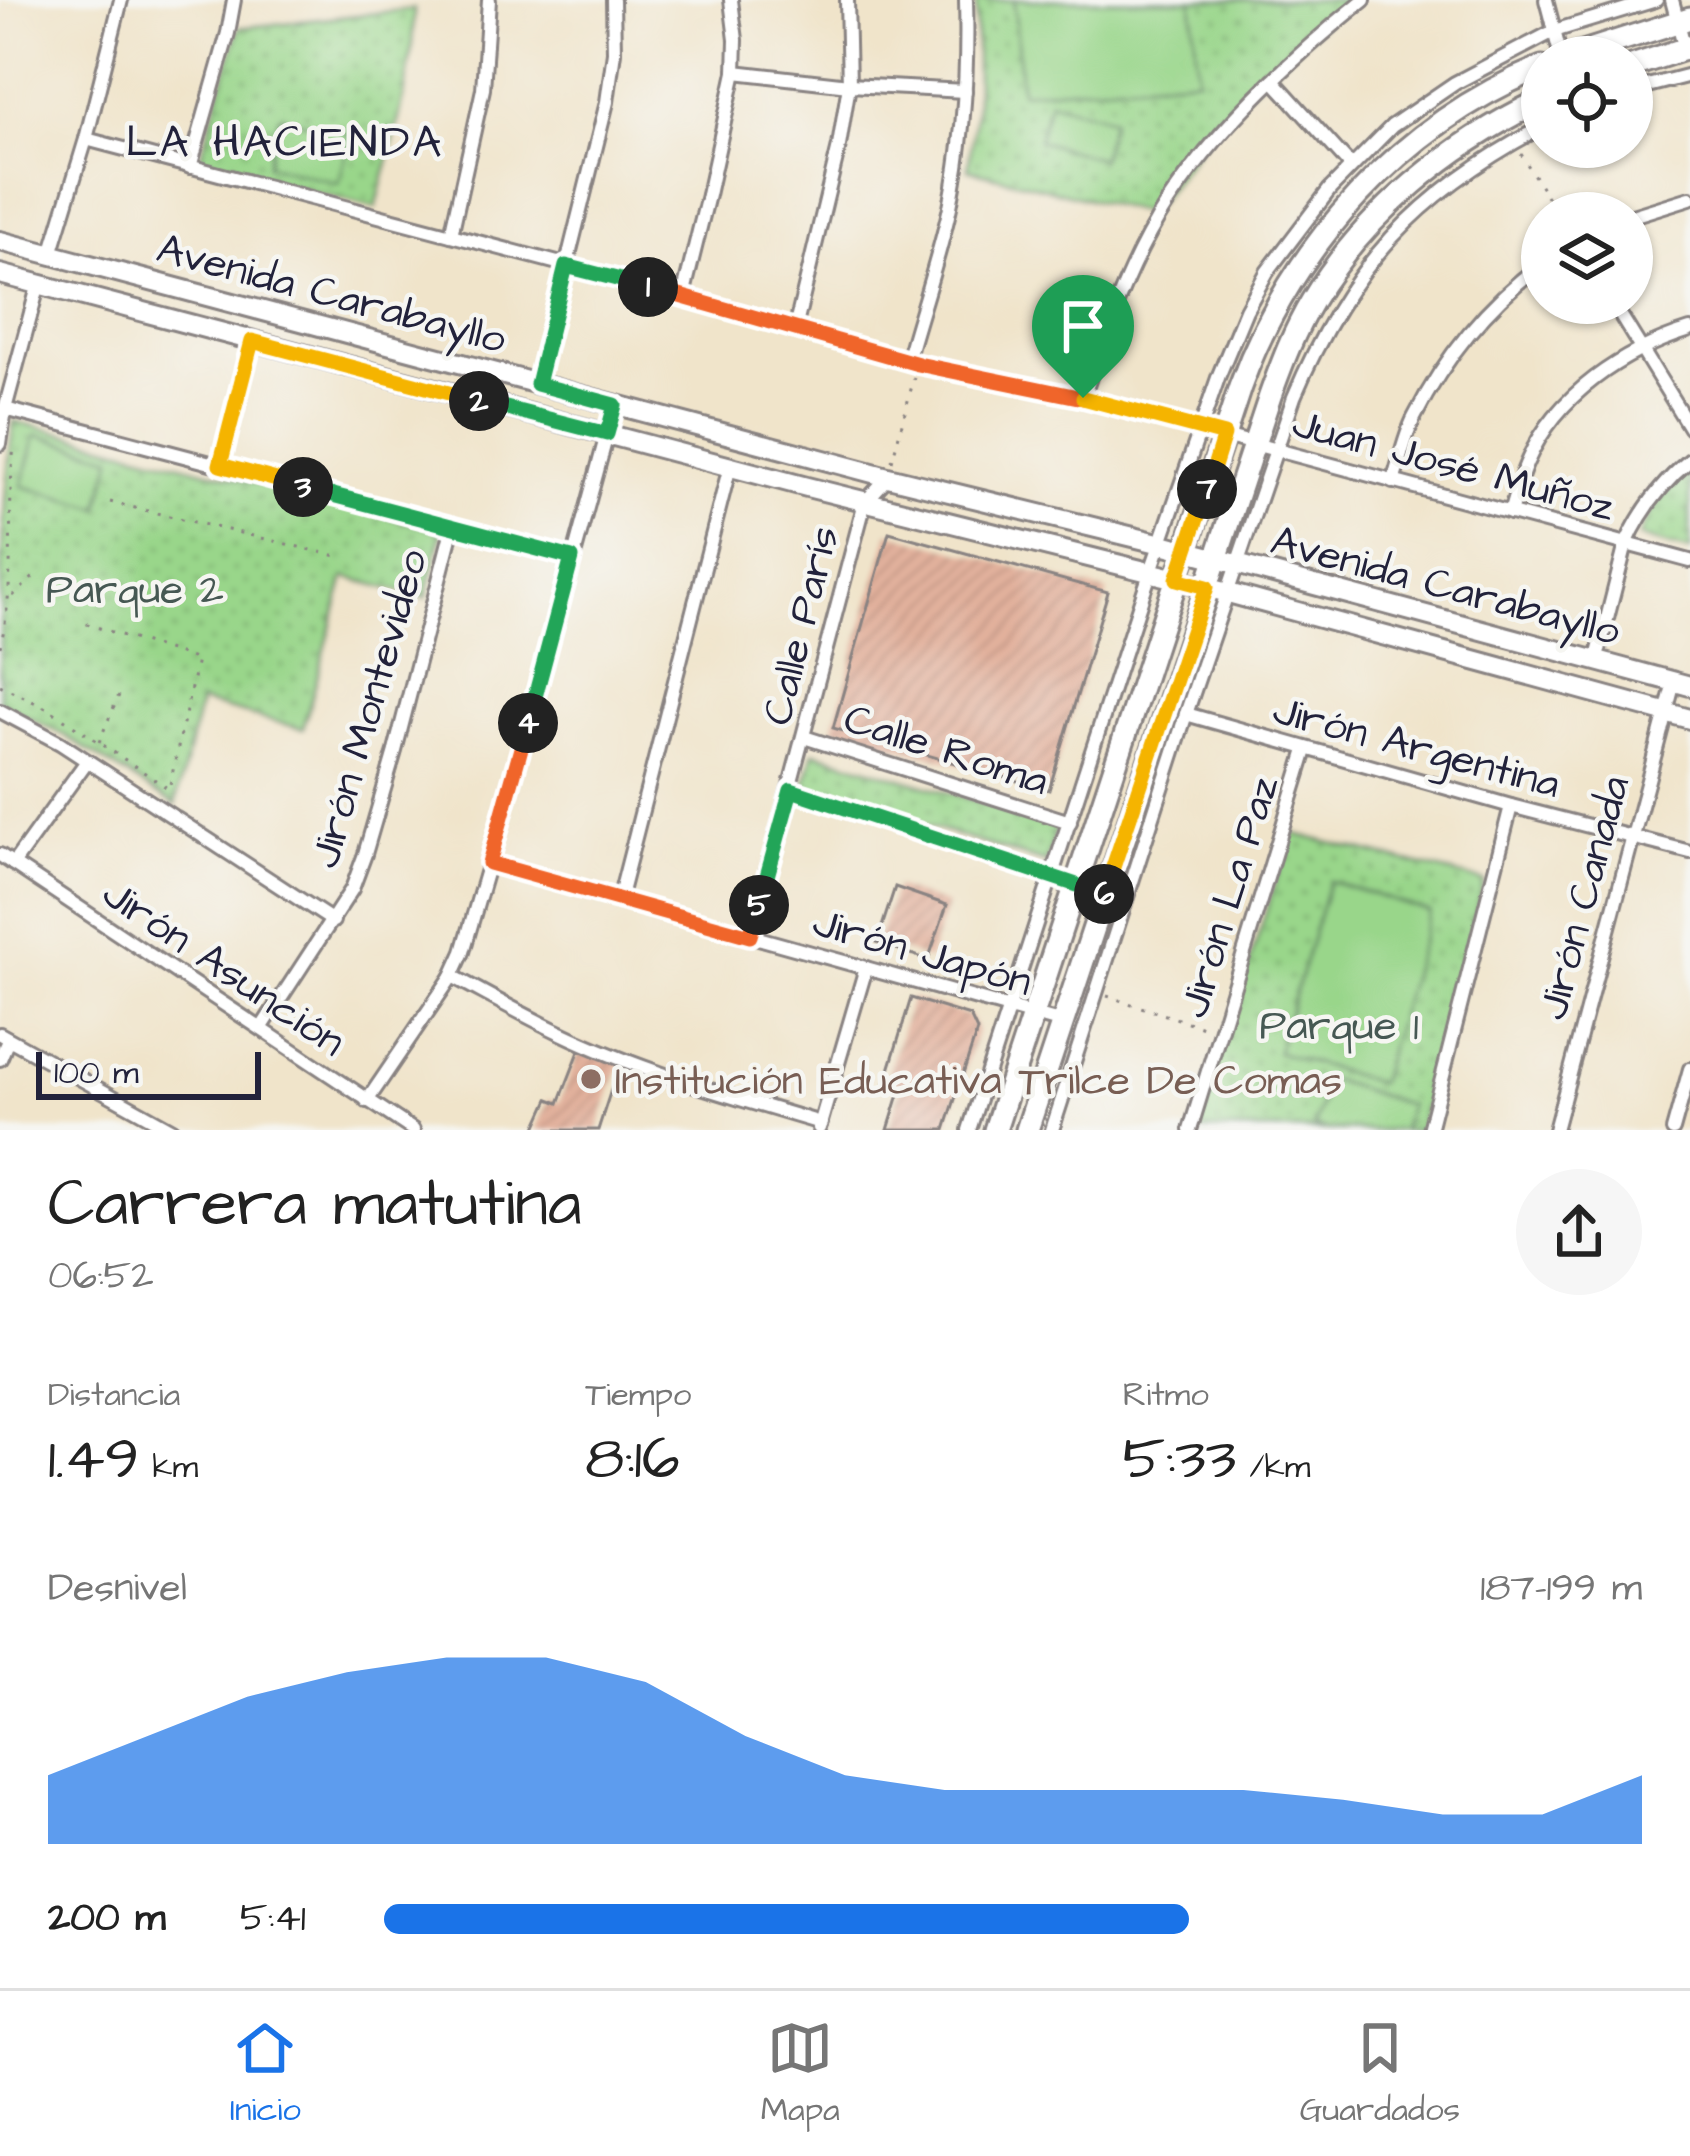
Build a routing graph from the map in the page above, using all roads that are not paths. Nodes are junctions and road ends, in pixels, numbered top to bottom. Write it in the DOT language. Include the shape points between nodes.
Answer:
graph roads {
  1 [pos="121,0"];
  2 [pos="234,0"];
  3 [pos="489,0"];
  4 [pos="613,0"];
  5 [pos="731,0"];
  6 [pos="848,0"];
  7 [pos="966,0"];
  8 [pos="1364,0"];
  9 [pos="1546,0"];
  10 [pos="1656,0"];
  11 [pos="1680,13"];
  12 [pos="1554,32"];
  13 [pos="1556,36"];
  14 [pos="1619,36"];
  15 [pos="1687,48"];
  16 [pos="1653,59"];
  17 [pos="735,72"];
  18 [pos="1690,75"];
  19 [pos="1521,76"];
  20 [pos="1273,80"];
  21 [pos="849,85"];
  22 [pos="1653,85"];
  23 [pos="965,91"];
  24 [pos="1521,111"];
  25 [pos="1521,138"];
  26 [pos="86,139"];
  27 [pos="1351,166"];
  28 [pos="190,167"];
  29 [pos="1690,198"];
  30 [pos="1653,209"];
  31 [pos="451,235"];
  32 [pos="0,241"];
  33 [pos="51,254"];
  34 [pos="566,266"];
  35 [pos="0,274"];
  36 [pos="1521,281"];
  37 [pos="39,283"];
  38 [pos="683,296"];
  39 [pos="1626,324"];
  40 [pos="795,328"];
  41 [pos="1690,330"];
  42 [pos="1642,350"];
  43 [pos="912,363"];
  44 [pos="537,384"];
  45 [pos="1083,398"];
  46 [pos="615,405"];
  47 [pos="5,409"];
  48 [pos="1202,428"];
  49 [pos="1690,428"];
  50 [pos="607,434"];
  51 [pos="1224,435"];
  52 [pos="7,444"];
  53 [pos="1266,446"];
  54 [pos="1690,460"];
  55 [pos="730,466"];
  56 [pos="888,477"];
  57 [pos="1393,482"];
  58 [pos="866,502"];
  59 [pos="1510,513"];
  60 [pos="453,526"];
  61 [pos="1162,544"];
  62 [pos="1626,544"];
  63 [pos="1186,551"];
  64 [pos="572,558"];
  65 [pos="1690,561"];
  66 [pos="1227,562"];
  67 [pos="1151,572"];
  68 [pos="1177,579"];
  69 [pos="1217,590"];
  70 [pos="1597,662"];
  71 [pos="1682,684"];
  72 [pos="0,711"];
  73 [pos="1665,712"];
  74 [pos="1186,714"];
  75 [pos="1690,718"];
  76 [pos="804,737"];
  77 [pos="1306,750"];
  78 [pos="87,761"];
  79 [pos="791,790"];
  80 [pos="1511,806"];
  81 [pos="1070,822"];
  82 [pos="1632,837"];
  83 [pos="1690,852"];
  84 [pos="0,855"];
  85 [pos="489,863"];
  86 [pos="13,864"];
  87 [pos="1053,874"];
  88 [pos="1076,884"];
  89 [pos="1104,894"];
  90 [pos="619,900"];
  91 [pos="334,921"];
  92 [pos="750,936"];
  93 [pos="866,968"];
  94 [pos="452,976"];
  95 [pos="1010,1008"];
  96 [pos="1033,1015"];
  97 [pos="1063,1023"];
  98 [pos="262,1028"];
  99 [pos="4,1037"];
  100 [pos="0,1059"];
  101 [pos="1690,1070"];
  102 [pos="367,1102"];
  103 [pos="820,1126"];
  104 [pos="172,1130"];
  105 [pos="413,1130"];
  106 [pos="969,1130"];
  107 [pos="995,1130"];
  108 [pos="1027,1130"];
  109 [pos="1052,1130"];
  110 [pos="1190,1130"];
  111 [pos="1429,1130"];
  112 [pos="1555,1130"];
  113 [pos="1673,1130"];
  1 -- 26 [label="street"];
  2 -- 28 [label="street"];
  3 -- 31 [label="street" via="482,88"];
  4 -- 34 [label="street" via="607,102"];
  5 -- 17 [label="street"];
  6 -- 21 [label="street"];
  7 -- 23 [label="street"];
  8 -- 20 [label="street"];
  9 -- 12 [label="street"];
  10 -- 12 [label="street"];
  11 -- 14 [label="main road"];
  11 -- 15 [label="street"];
  12 -- 13 [label="street"];
  12 -- 27 [label="street" via="1455,83"];
  15 -- 16 [label="main road"];
  17 -- 21 [label="street"];
  17 -- 38 [label="street"];
  18 -- 22 [label="street"];
  19 -- 51 [label="main road" via="1434,127 1349,205 1267,321"];
  20 -- 27 [label="street"];
  20 -- 45 [label="street" via="1166,205"];
  21 -- 23 [label="street"];
  21 -- 40 [label="street"];
  23 -- 43 [label="street" via="949,211"];
  24 -- 53 [label="main road" via="1437,164 1360,237 1294,335"];
  25 -- 53 [label="street" via="1438,192 1370,260"];
  26 -- 28 [label="street, Juan José Muñoz"];
  26 -- 33 [label="street"];
  27 -- 48 [label="street" via="1267,272"];
  28 -- 31 [label="street, Juan José Muñoz"];
  29 -- 30 [label="street"];
  31 -- 34 [label="street, Juan José Muñoz"];
  32 -- 33 [label="main road, Avenida Carabayllo"];
  33 -- 44 [label="main road, Avenida Carabayllo"];
  34 -- 38 [label="street, Juan José Muñoz"];
  34 -- 44 [label="street"];
  35 -- 37 [label="main road, Avenida Carabayllo"];
  36 -- 57 [label="street" via="1451,357 1412,423"];
  37 -- 47 [label="street"];
  37 -- 50 [label="main road, Avenida Carabayllo"];
  38 -- 40 [label="street, Juan José Muñoz"];
  39 -- 42 [label="street"];
  40 -- 43 [label="street, Juan José Muñoz"];
  41 -- 42 [label="street"];
  42 -- 49 [label="street"];
  42 -- 59 [label="street" via="1606,368 1549,425"];
  43 -- 45 [label="street, Juan José Muñoz"];
  44 -- 46 [label="main road, Avenida Carabayllo"];
  45 -- 48 [label="street, Juan José Muñoz"];
  46 -- 50 [label="street"];
  46 -- 56 [label="main road, Avenida Carabayllo"];
  47 -- 52 [label="street"];
  47 -- 60 [label="street"];
  48 -- 51 [label="street, Juan José Muñoz"];
  48 -- 61 [label="street"];
  50 -- 55 [label="main road, Avenida Carabayllo"];
  50 -- 64 [label="street"];
  51 -- 53 [label="street, Juan José Muñoz"];
  51 -- 63 [label="main road"];
  53 -- 57 [label="street, Juan José Muñoz"];
  53 -- 66 [label="main road"];
  54 -- 62 [label="street" via="1649,501"];
  55 -- 58 [label="main road, Avenida Carabayllo"];
  55 -- 90 [label="street"];
  56 -- 58 [label="street, Calle París"];
  56 -- 61 [label="main road, Avenida Carabayllo"];
  57 -- 59 [label="street, Juan José Muñoz"];
  58 -- 67 [label="main road, Avenida Carabayllo"];
  58 -- 76 [label="street, Calle París"];
  59 -- 62 [label="street, Juan José Muñoz"];
  60 -- 64 [label="street"];
  60 -- 91 [label="street, Jirón Montevideo" via="365,854"];
  61 -- 63 [label="main road, Avenida Carabayllo"];
  61 -- 67 [label="street"];
  62 -- 65 [label="street, Juan José Muñoz"];
  62 -- 70 [label="street"];
  63 -- 66 [label="main road, Avenida Carabayllo"];
  63 -- 68 [label="main road"];
  64 -- 85 [label="street"];
  66 -- 69 [label="main road"];
  66 -- 70 [label="main road, Avenida Carabayllo"];
  67 -- 68 [label="main road, Avenida Carabayllo"];
  67 -- 81 [label="street"];
  68 -- 69 [label="main road, Avenida Carabayllo"];
  68 -- 88 [label="main road"];
  69 -- 73 [label="main road, Avenida Carabayllo"];
  69 -- 74 [label="street"];
  69 -- 89 [label="main road"];
  70 -- 71 [label="main road, Avenida Carabayllo"];
  71 -- 73 [label="street, Jirón Canada"];
  72 -- 78 [label="street"];
  73 -- 75 [label="main road, Avenida Carabayllo"];
  73 -- 82 [label="street, Jirón Canada"];
  74 -- 77 [label="street, Jirón Argentina"];
  74 -- 109 [label="street"];
  76 -- 79 [label="street, Calle París"];
  76 -- 81 [label="street, Calle Roma"];
  77 -- 80 [label="street, Jirón Argentina"];
  77 -- 110 [label="street, Jirón La Paz"];
  78 -- 86 [label="street"];
  78 -- 91 [label="street"];
  79 -- 87 [label="street, Calle Roma"];
  79 -- 92 [label="street, Calle París"];
  80 -- 82 [label="street, Jirón Argentina"];
  80 -- 111 [label="street"];
  81 -- 87 [label="street"];
  82 -- 83 [label="street, Jirón Argentina"];
  82 -- 112 [label="street, Jirón Canada"];
  84 -- 86 [label="street, Jirón Asunción"];
  85 -- 90 [label="street, Jirón Japón"];
  85 -- 94 [label="street"];
  86 -- 98 [label="street, Jirón Asunción"];
  87 -- 88 [label="street, Calle Roma"];
  87 -- 95 [label="street"];
  88 -- 89 [label="street, Calle Roma"];
  88 -- 96 [label="main road"];
  89 -- 97 [label="main road"];
  90 -- 92 [label="street, Jirón Japón"];
  91 -- 98 [label="street, Jirón Montevideo"];
  92 -- 93 [label="street, Jirón Japón"];
  93 -- 95 [label="street, Jirón Japón"];
  93 -- 103 [label="street"];
  94 -- 102 [label="street"];
  94 -- 103 [label="street" via="616,1056"];
  95 -- 96 [label="street, Jirón Japón"];
  95 -- 106 [label="street"];
  96 -- 97 [label="street, Jirón Japón"];
  96 -- 107 [label="main road"];
  97 -- 108 [label="main road"];
  98 -- 102 [label="street, Jirón Asunción"];
  99 -- 100 [label="street"];
  99 -- 104 [label="street"];
  101 -- 113 [label="street"];
  102 -- 105 [label="street, Jirón Asunción"];
}
